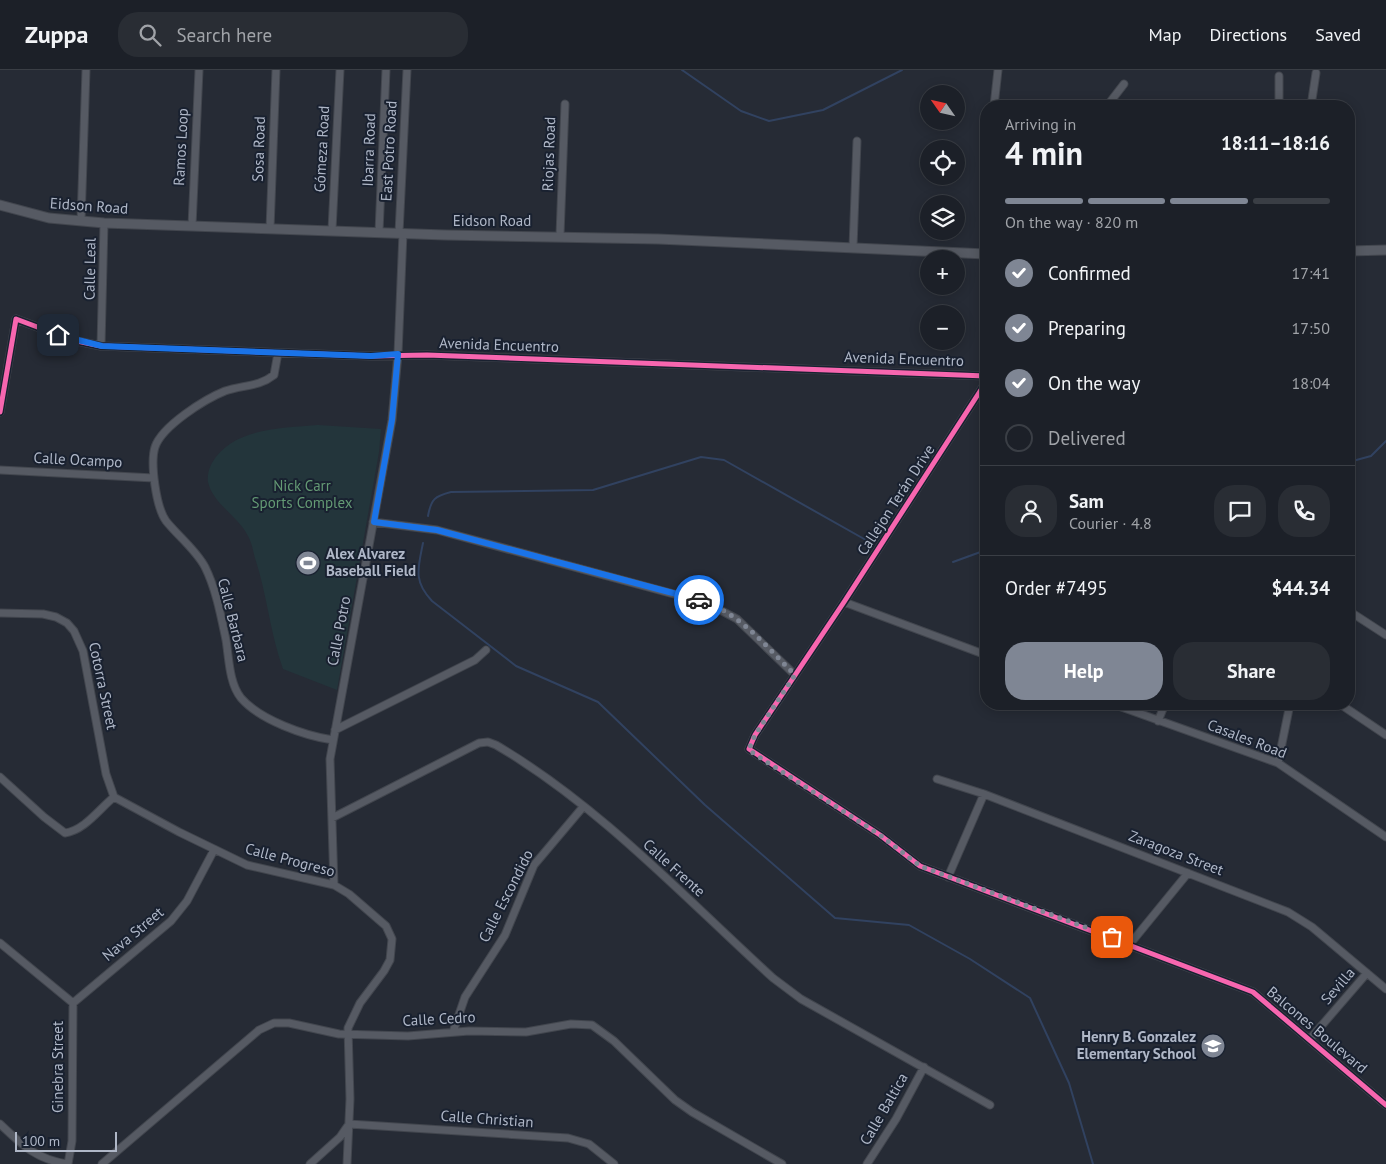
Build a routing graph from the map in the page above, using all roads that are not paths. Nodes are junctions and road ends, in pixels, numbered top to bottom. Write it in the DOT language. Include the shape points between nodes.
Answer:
graph roads {
  1 [pos="86,70"];
  2 [pos="199,70"];
  3 [pos="276,70"];
  4 [pos="340,70"];
  5 [pos="386,70"];
  6 [pos="407,70"];
  7 [pos="998,70"];
  8 [pos="1316,73"];
  9 [pos="1278,76"];
  10 [pos="1124,84"];
  11 [pos="995,100"];
  12 [pos="1112,100"];
  13 [pos="1279,100"];
  14 [pos="1313,100"];
  15 [pos="565,104"];
  16 [pos="857,141"];
  17 [pos="0,205"];
  18 [pos="82,221"];
  19 [pos="104,223"];
  20 [pos="192,226"];
  21 [pos="270,228"];
  22 [pos="332,230"];
  23 [pos="379,232"];
  24 [pos="401,233"];
  25 [pos="560,235"];
  26 [pos="853,247"];
  27 [pos="1386,250"];
  28 [pos="1355,251"];
  29 [pos="980,254"];
  30 [pos="102,346"];
  31 [pos="278,353"];
  32 [pos="398,354"];
  33 [pos="980,376"];
  34 [pos="980,391"];
  35 [pos="0,412"];
  36 [pos="0,470"];
  37 [pos="154,478"];
  38 [pos="374,522"];
  39 [pos="844,602"];
  40 [pos="0,613"];
  41 [pos="1355,615"];
  42 [pos="1386,635"];
  43 [pos="486,650"];
  44 [pos="980,653"];
  45 [pos="795,675"];
  46 [pos="1129,710"];
  47 [pos="1163,710"];
  48 [pos="1289,710"];
  49 [pos="1349,710"];
  50 [pos="1158,721"];
  51 [pos="335,730"];
  52 [pos="1386,735"];
  53 [pos="333,740"];
  54 [pos="749,749"];
  55 [pos="1278,763"];
  56 [pos="0,777"];
  57 [pos="937,779"];
  58 [pos="984,794"];
  59 [pos="114,797"];
  60 [pos="583,807"];
  61 [pos="332,818"];
  62 [pos="1386,837"];
  63 [pos="214,850"];
  64 [pos="1188,873"];
  65 [pos="948,877"];
  66 [pos="334,885"];
  67 [pos="0,943"];
  68 [pos="1130,944"];
  69 [pos="1367,972"];
  70 [pos="1386,989"];
  71 [pos="73,1003"];
  72 [pos="453,1032"];
  73 [pos="347,1035"];
  74 [pos="1310,1039"];
  75 [pos="924,1067"];
  76 [pos="990,1105"];
  77 [pos="1386,1105"];
  78 [pos="0,1124"];
  79 [pos="350,1124"];
  80 [pos="67,1164"];
  81 [pos="102,1164"];
  82 [pos="310,1164"];
  83 [pos="347,1164"];
  84 [pos="614,1164"];
  85 [pos="782,1164"];
  86 [pos="867,1164"];
  1 -- 18 [label="street"];
  2 -- 20 [label="street, Ramos Loop"];
  3 -- 21 [label="street, Sosa Road"];
  4 -- 22 [label="street, Gómeza Road"];
  5 -- 23 [label="street, Ibarra Road"];
  6 -- 24 [label="street, East Potro Road"];
  7 -- 11 [label="street"];
  8 -- 14 [label="street"];
  9 -- 13 [label="street"];
  10 -- 12 [label="street"];
  15 -- 25 [label="street, Riojas Road"];
  16 -- 26 [label="street"];
  17 -- 18 [label="street, Eidson Road" via="49,218"];
  18 -- 19 [label="street, Eidson Road"];
  19 -- 20 [label="street, Eidson Road"];
  19 -- 30 [label="street, Calle Leal"];
  20 -- 21 [label="street, Eidson Road"];
  21 -- 22 [label="street, Eidson Road"];
  22 -- 23 [label="street, Eidson Road"];
  23 -- 24 [label="street, Eidson Road"];
  24 -- 25 [label="street, Eidson Road"];
  24 -- 32 [label="street, Calle Potro"];
  25 -- 26 [label="street, Eidson Road"];
  26 -- 29 [label="street, Eidson Road"];
  27 -- 28 [label="street"];
  30 -- 31 [label="street, Avenida Encuentro"];
  30 -- 35 [label="street, Avenida Encuentro" via="72,340 16,319"];
  31 -- 32 [label="street, Avenida Encuentro"];
  31 -- 37 [label="street, Calle Barbara" via="274,375 266,382 226,390 207,399 162,435 155,447"];
  32 -- 33 [label="street, Avenida Encuentro"];
  32 -- 38 [label="street, Calle Potro" via="392,420"];
  34 -- 39 [label="street, Callejon Terán Drive"];
  36 -- 37 [label="street, Calle Ocampo"];
  37 -- 53 [label="street, Calle Barbara" via="164,518 198,556 209,576 238,694 250,706 290,728"];
  38 -- 45 [label="street" via="437,530 707,603 737,619"];
  38 -- 51 [label="street, Calle Potro"];
  39 -- 44 [label="street"];
  39 -- 45 [label="street, Callejon Terán Drive"];
  40 -- 59 [label="street, Cotorra Street" via="56,617 74,631 83,651 105,769"];
  41 -- 42 [label="street"];
  43 -- 51 [label="street" via="475,660"];
  45 -- 54 [label="street, Callejon Terán Drive"];
  46 -- 50 [label="street, Casales Road"];
  47 -- 50 [label="street"];
  48 -- 55 [label="street"];
  49 -- 52 [label="street"];
  50 -- 55 [label="street, Casales Road"];
  51 -- 53 [label="street, Calle Potro"];
  53 -- 61 [label="street, Calle Potro" via="330,759"];
  54 -- 65 [label="street, Balcones Boulevard" via="880,835 920,866"];
  55 -- 62 [label="street, Casales Road"];
  56 -- 59 [label="street" via="65,833 84,824"];
  57 -- 58 [label="street, Zaragoza Street"];
  58 -- 64 [label="street, Zaragoza Street"];
  58 -- 65 [label="street"];
  59 -- 63 [label="street, Calle Progreso"];
  60 -- 61 [label="street, Calle Frente" via="550,781 488,742 471,747"];
  60 -- 72 [label="street, Calle Escondido" via="534,865 505,935 465,997"];
  60 -- 75 [label="street, Calle Frente" via="783,986 812,1006"];
  61 -- 66 [label="street, Calle Potro"];
  63 -- 66 [label="street, Calle Progreso" via="247,865"];
  63 -- 71 [label="street, Nava Street" via="187,901 171,921"];
  64 -- 68 [label="street"];
  64 -- 69 [label="street, Zaragoza Street" via="1288,912 1312,927"];
  65 -- 68 [label="street, Balcones Boulevard"];
  66 -- 73 [label="street, Calle Progreso" via="379,919 392,939 390,960 352,1015"];
  67 -- 71 [label="street, Ginebra Street"];
  68 -- 74 [label="street, Balcones Boulevard" via="1252,992"];
  69 -- 70 [label="street, Zaragoza Street"];
  69 -- 74 [label="street, Sevilla"];
  71 -- 80 [label="street, Ginebra Street" via="72,1140"];
  72 -- 73 [label="street, Calle Cedro" via="408,1036"];
  72 -- 85 [label="street, Calle Cedro" via="526,1032 572,1024 592,1025 614,1040 675,1100"];
  73 -- 79 [label="street, Calle Progreso"];
  73 -- 81 [label="street, Calle Cedro" via="289,1023 266,1026"];
  74 -- 77 [label="street, Balcones Boulevard"];
  75 -- 76 [label="street, Calle Frente"];
  75 -- 86 [label="street, Calle Baltica"];
  78 -- 80 [label="street" via="36,1155"];
  79 -- 82 [label="street"];
  79 -- 83 [label="street, Calle Progreso"];
  79 -- 84 [label="street, Calle Christian" via="568,1138 589,1144"];
}
